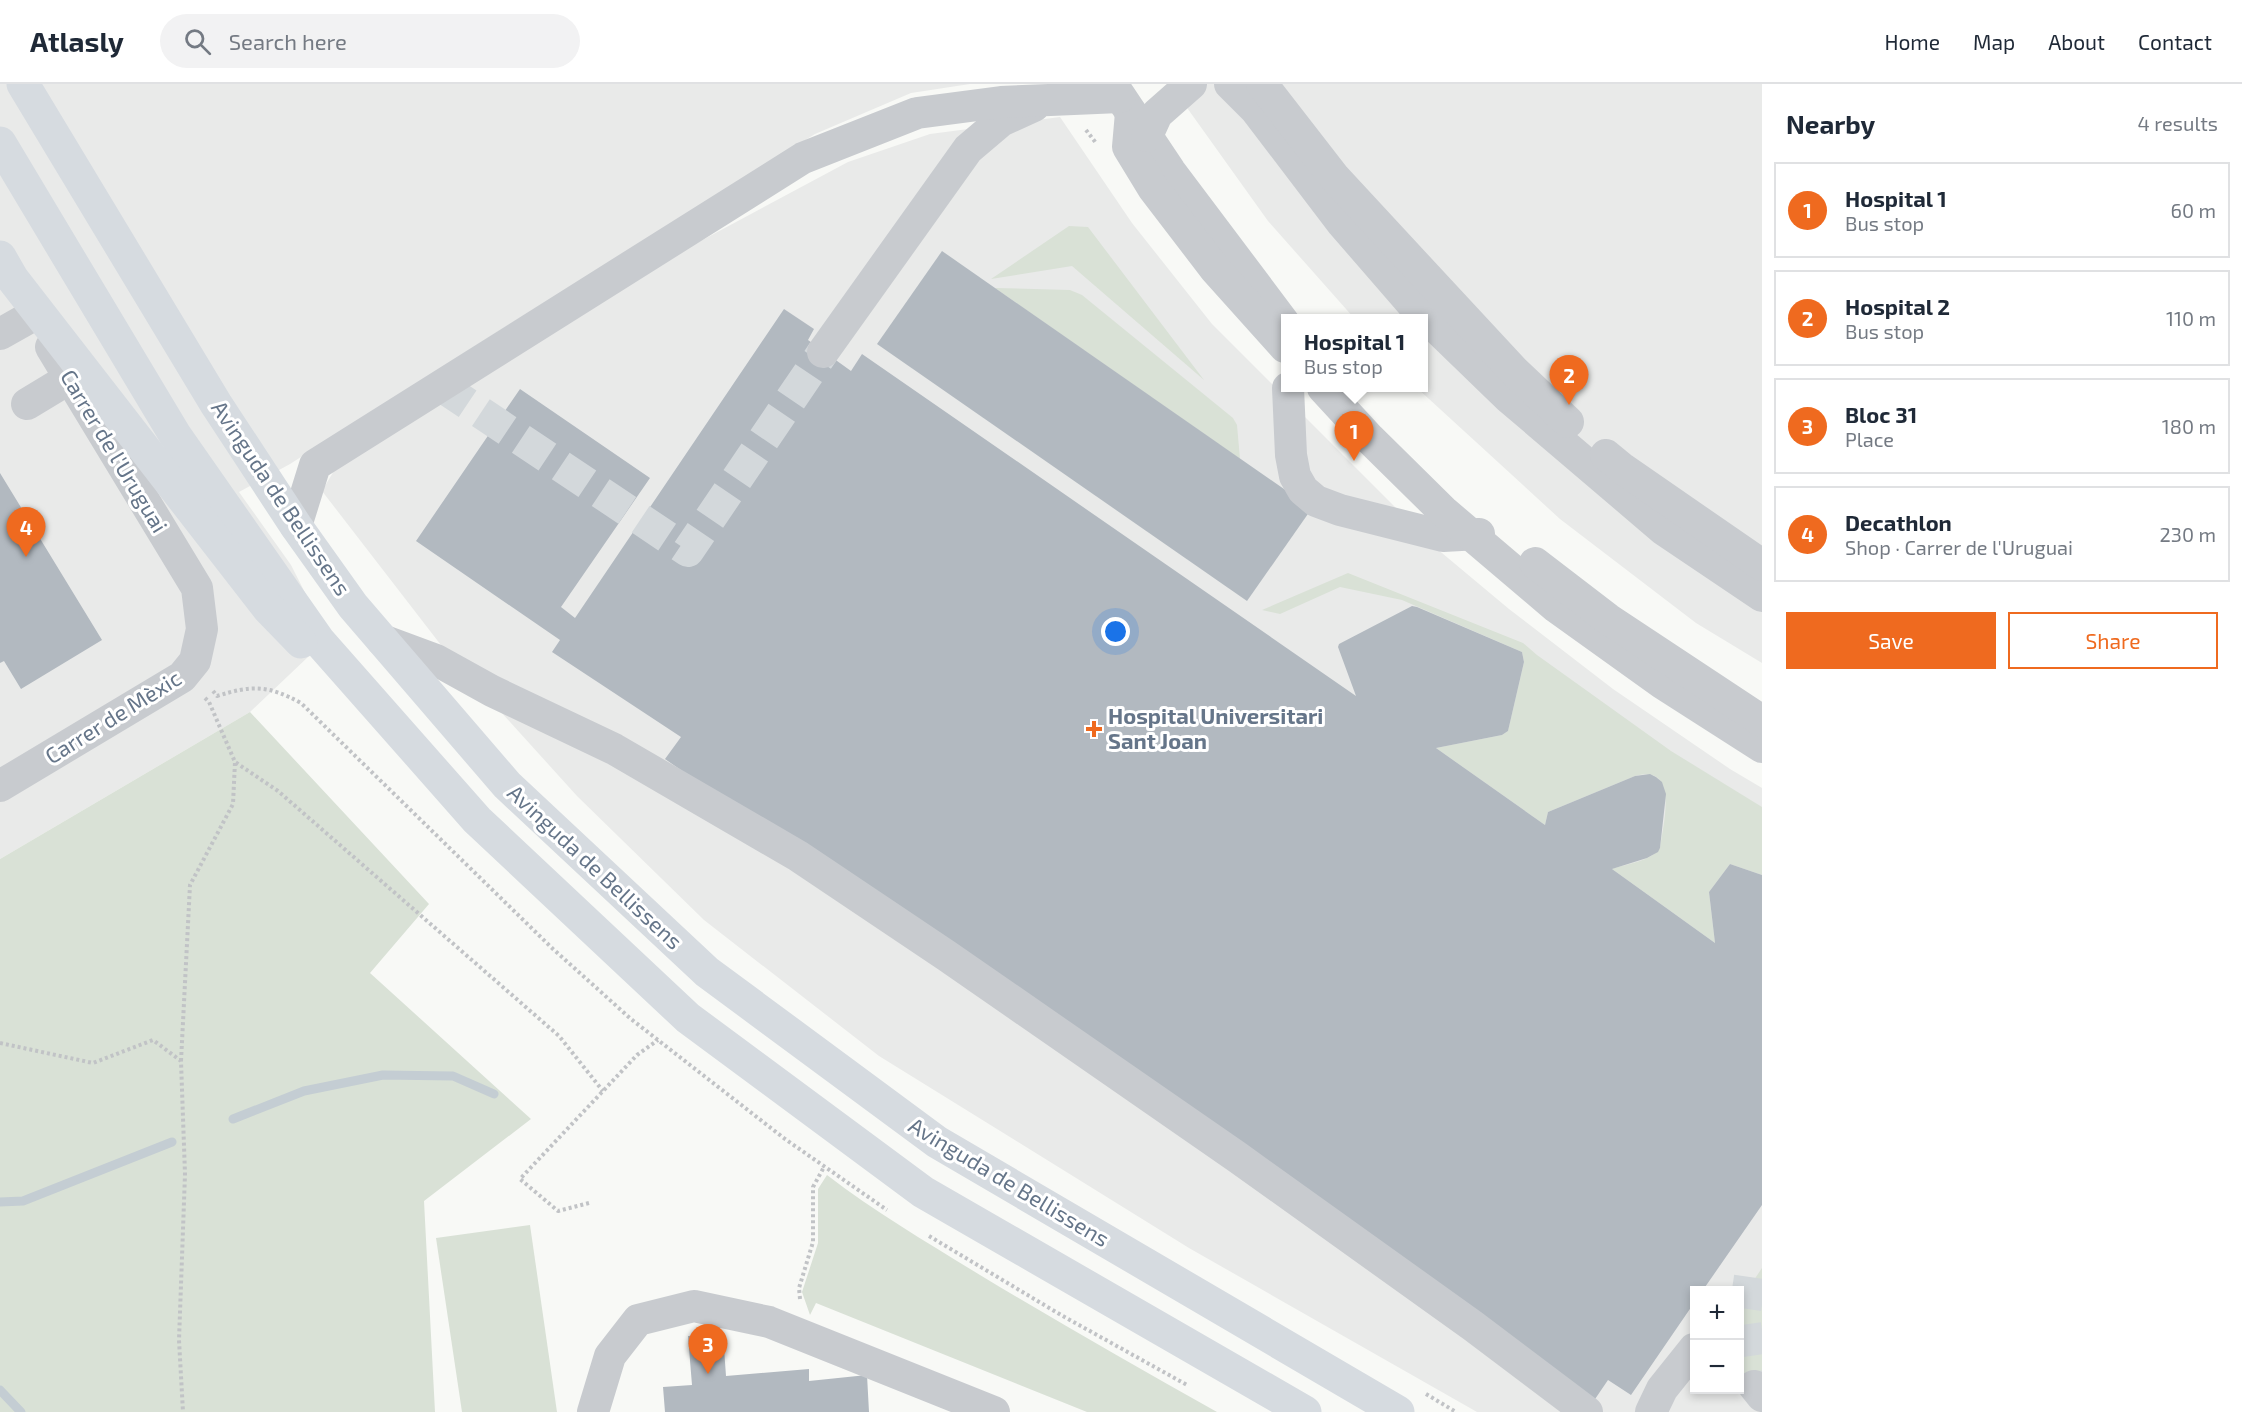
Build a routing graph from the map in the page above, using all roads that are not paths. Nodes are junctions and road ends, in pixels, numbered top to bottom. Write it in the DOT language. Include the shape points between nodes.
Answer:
graph roads {
  1 [pos="23,84"];
  2 [pos="1191,84"];
  3 [pos="1230,84"];
  4 [pos="1262,84"];
  5 [pos="1045,100"];
  6 [pos="1127,107"];
  7 [pos="0,143"];
  8 [pos="6,267"];
  9 [pos="1424,314"];
  10 [pos="32,316"];
  11 [pos="1428,318"];
  12 [pos="1281,319"];
  13 [pos="0,334"];
  14 [pos="1281,342"];
  15 [pos="823,352"];
  16 [pos="70,378"];
  17 [pos="1288,392"];
  18 [pos="1328,392"];
  19 [pos="1350,392"];
  20 [pos="27,404"];
  21 [pos="296,526"];
  22 [pos="1485,534"];
  23 [pos="1762,565"];
  24 [pos="1762,596"];
  25 [pos="202,629"];
  26 [pos="382,640"];
  27 [pos="1762,721"];
  28 [pos="1762,747"];
  29 [pos="0,786"];
  30 [pos="477,819"];
  31 [pos="1690,1355"];
  32 [pos="593,1412"];
  33 [pos="994,1412"];
  34 [pos="1305,1412"];
  35 [pos="1398,1412"];
  36 [pos="1587,1412"];
  37 [pos="1651,1412"];
  1 -- 21 [label="main road, Avinguda de Bellissens" via="216,404"];
  2 -- 6 [label="street" via="1158,114"];
  3 -- 9 [label="street" via="1256,110 1342,223"];
  4 -- 23 [label="street" via="1335,177 1514,371 1623,469"];
  5 -- 6 [label="street" via="1079,97"];
  5 -- 15 [label="street" via="1001,121 968,149"];
  5 -- 21 [label="street" via="916,112 803,158 315,465"];
  6 -- 12 [label="street"];
  6 -- 14 [label="street" via="1128,147 1154,188 1215,269"];
  7 -- 30 [label="main road, Avinguda de Bellissens" via="175,435 319,641"];
  8 -- 10 [label="street, Carrer de l'Uruguai"];
  8 -- 30 [label="main road" via="268,608"];
  10 -- 13 [label="street"];
  10 -- 16 [label="street, Carrer de l'Uruguai"];
  11 -- 24 [label="street" via="1508,398 1664,530"];
  16 -- 20 [label="street"];
  16 -- 25 [label="street, Carrer de l'Uruguai" via="197,588"];
  17 -- 22 [label="street" via="1295,476 1316,501 1443,536"];
  18 -- 22 [label="street" via="1434,503"];
  19 -- 22 [label="street"];
  21 -- 26 [label="main road, Avinguda de Bellissens"];
  22 -- 27 [label="street"];
  22 -- 28 [label="street" via="1556,607 1662,683"];
  25 -- 29 [label="street, Carrer de Mèxic" via="195,661 182,677"];
  26 -- 35 [label="main road, Avinguda de Bellissens" via="507,785 707,972 937,1142"];
  26 -- 36 [label="street" via="436,660 614,749 798,856 1246,1164"];
  30 -- 34 [label="main road, Avinguda de Bellissens" via="688,1018 923,1192"];
  31 -- 37 [label="street" via="1662,1389"];
  32 -- 33 [label="street" via="610,1356 638,1320 694,1306 769,1322"];
}
